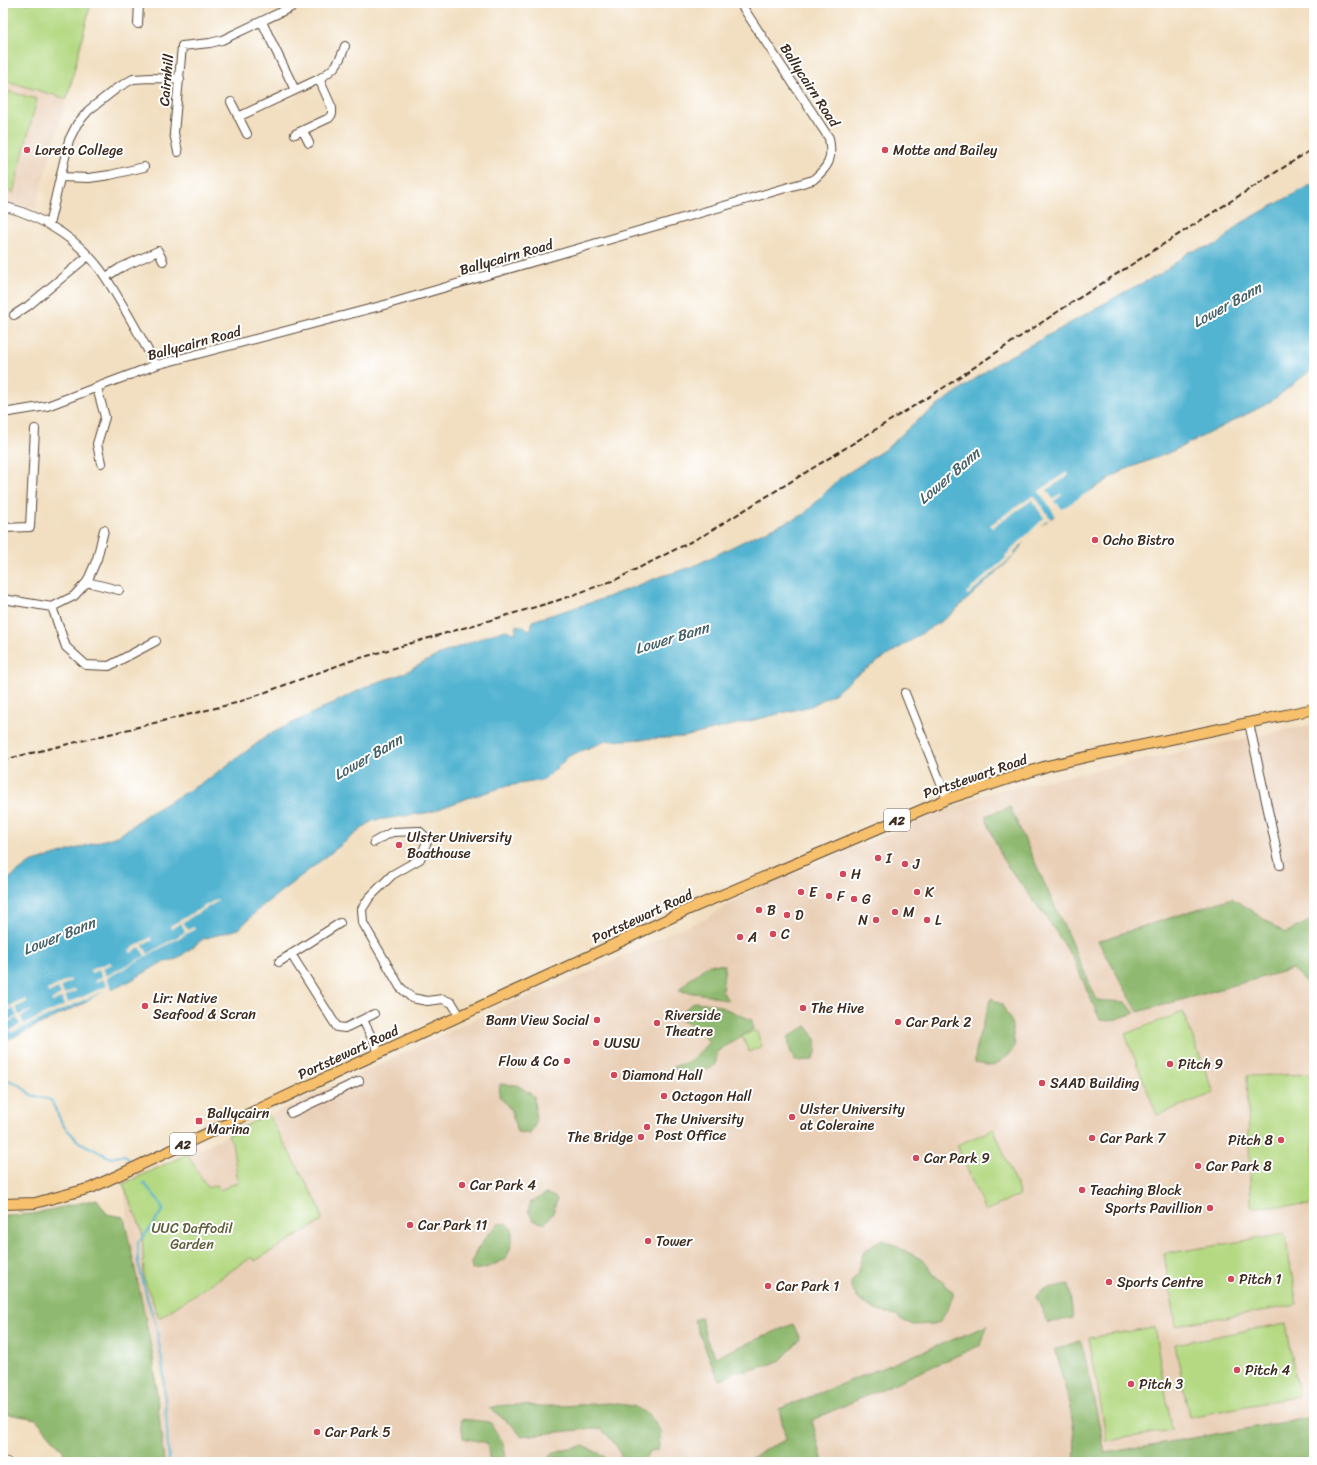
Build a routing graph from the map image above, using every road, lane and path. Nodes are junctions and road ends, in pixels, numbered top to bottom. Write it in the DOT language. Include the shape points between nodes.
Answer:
graph roads {
  1 [pos="139,3"];
  2 [pos="300,3"];
  3 [pos="740,3"];
  4 [pos="262,22"];
  5 [pos="138,24"];
  6 [pos="345,46"];
  7 [pos="319,78"];
  8 [pos="180,79"];
  9 [pos="295,90"];
  10 [pos="231,102"];
  11 [pos="238,116"];
  12 [pos="247,134"];
  13 [pos="309,143"];
  14 [pos="178,152"];
  15 [pos="144,168"];
  16 [pos="60,177"];
  17 [pos="3,206"];
  18 [pos="49,225"];
  19 [pos="88,256"];
  20 [pos="162,261"];
  21 [pos="106,277"];
  22 [pos="14,315"];
  23 [pos="156,365"];
  24 [pos="97,388"];
  25 [pos="3,413"];
  26 [pos="35,429"];
  27 [pos="101,463"];
  28 [pos="3,528"];
  29 [pos="104,530"];
  30 [pos="87,582"];
  31 [pos="119,590"];
  32 [pos="3,599"];
  33 [pos="52,607"];
  34 [pos="156,641"];
  35 [pos="905,693"];
  36 [pos="1314,710"];
  37 [pos="1249,723"];
  38 [pos="947,799"];
  39 [pos="374,842"];
  40 [pos="1280,864"];
  41 [pos="340,923"];
  42 [pos="291,954"];
  43 [pos="279,962"];
  44 [pos="374,1014"];
  45 [pos="460,1016"];
  46 [pos="363,1020"];
  47 [pos="379,1052"];
  48 [pos="359,1081"];
  49 [pos="291,1113"];
  50 [pos="3,1204"];
  51 [pos="3,1461"];
  52 [pos="7,1462"];
  1 -- 5 [label="street"];
  2 -- 4 [label="street, Cairnhill"];
  3 -- 23 [label="street, Ballycairn Road" via="829,138 832,152 825,169 813,180 388,304"];
  4 -- 8 [label="street, Cairnhill" via="222,40 182,46"];
  4 -- 9 [label="street"];
  6 -- 7 [label="street" via="336,67"];
  7 -- 9 [label="street"];
  7 -- 13 [label="street" via="332,108 332,114 299,133"];
  8 -- 14 [label="street, Cairnhill" via="174,133"];
  8 -- 16 [label="street" via="133,79 89,110 77,124 69,140"];
  9 -- 11 [label="street"];
  10 -- 11 [label="street"];
  11 -- 12 [label="street"];
  15 -- 16 [label="street" via="90,178"];
  16 -- 18 [label="street"];
  17 -- 18 [label="street" via="33,216"];
  18 -- 19 [label="street"];
  19 -- 21 [label="street"];
  19 -- 22 [label="street"];
  20 -- 21 [label="street" via="158,251"];
  21 -- 23 [label="street"];
  23 -- 24 [label="street, Ballycairn Road"];
  24 -- 25 [label="street, Ballycairn Road" via="47,406"];
  24 -- 27 [label="street" via="105,417 97,444"];
  26 -- 28 [label="street" via="30,528"];
  29 -- 30 [label="street" via="97,559"];
  30 -- 31 [label="street"];
  30 -- 33 [label="street" via="74,596"];
  32 -- 33 [label="street"];
  33 -- 34 [label="street" via="66,647 86,666 109,666"];
  35 -- 38 [label="street"];
  36 -- 37 [label="main road, Portstewart Road / A2"];
  37 -- 38 [label="main road, Portstewart Road / A2" via="1047,766"];
  37 -- 40 [label="street"];
  38 -- 45 [label="main road, Portstewart Road / A2" via="687,910"];
  39 -- 45 [label="street" via="392,832 419,831 428,839 420,859 392,875 369,898 362,909 363,924 400,987 412,998 452,1003"];
  41 -- 42 [label="street"];
  42 -- 43 [label="street"];
  42 -- 46 [label="street" via="335,1025 345,1028"];
  44 -- 46 [label="street"];
  45 -- 47 [label="main road, Portstewart Road / A2"];
  46 -- 47 [label="street"];
  47 -- 50 [label="main road, Portstewart Road / A2" via="91,1188 35,1203"];
  48 -- 49 [label="street"];
  51 -- 52 [label="street"];
}
